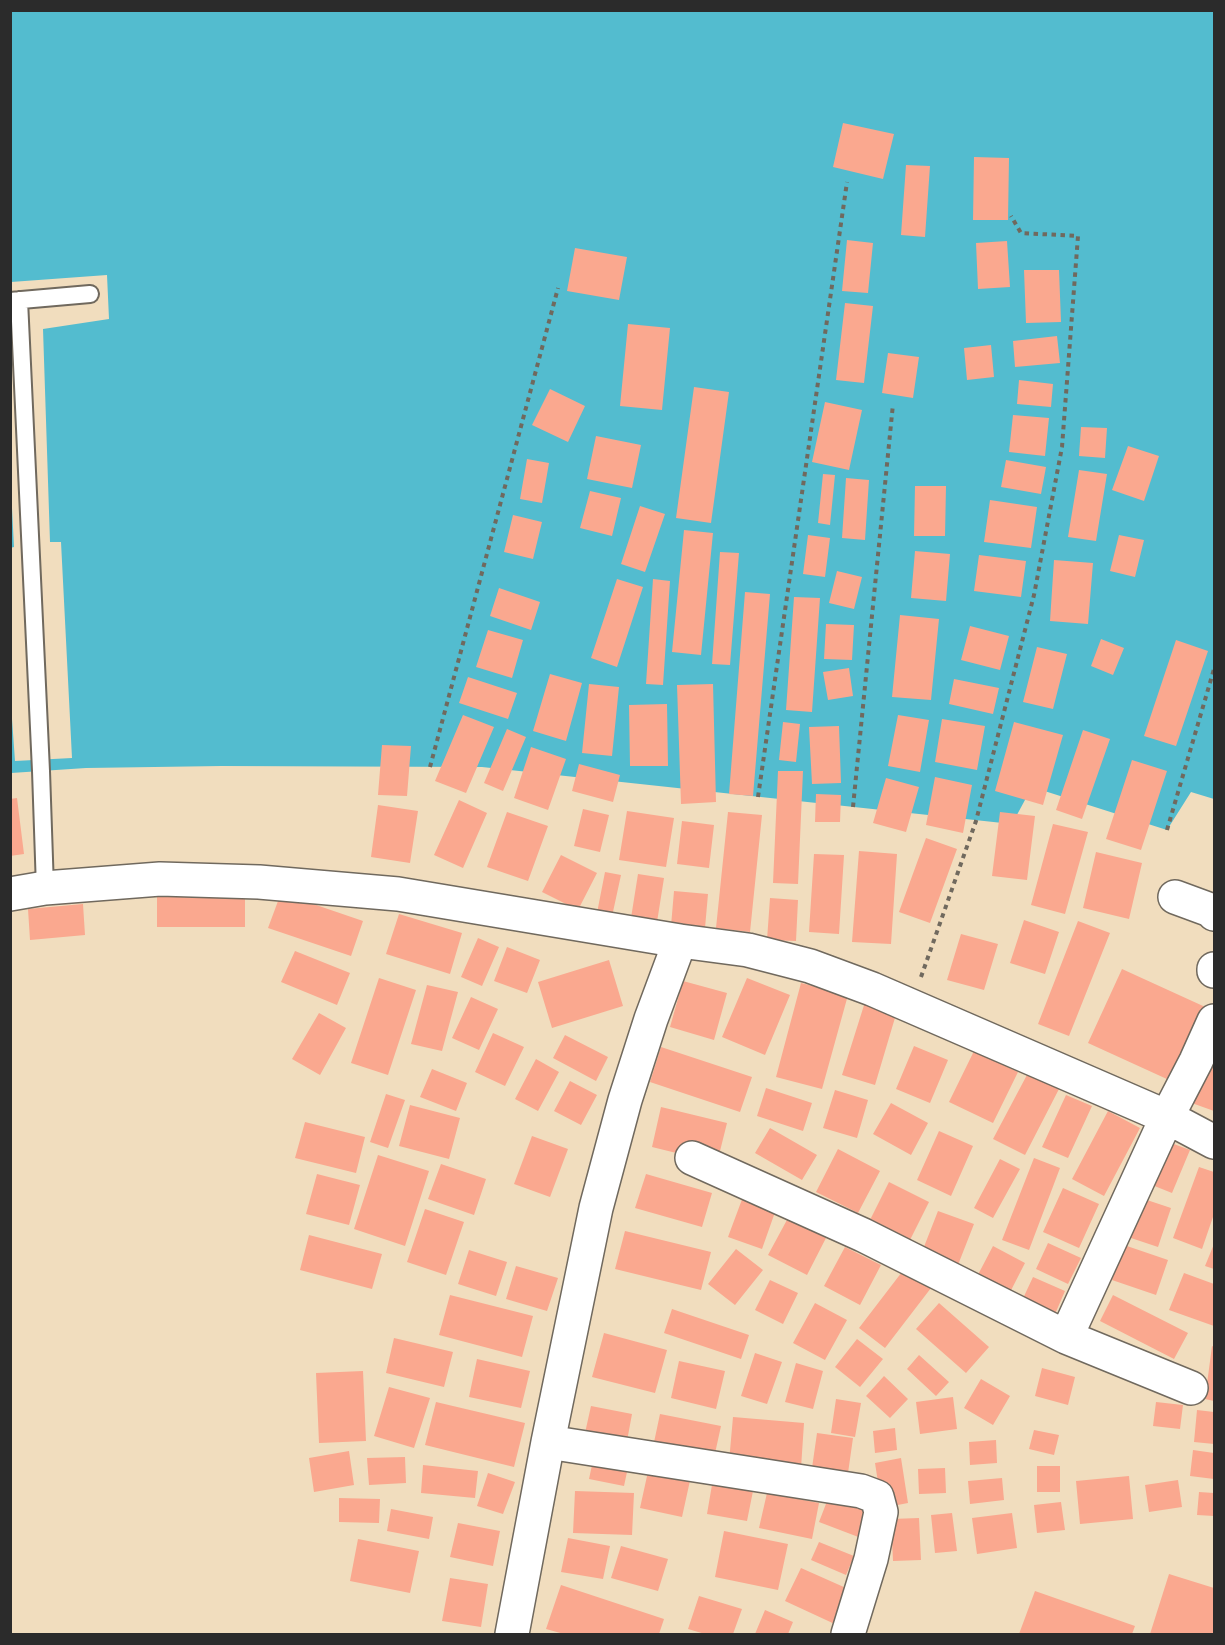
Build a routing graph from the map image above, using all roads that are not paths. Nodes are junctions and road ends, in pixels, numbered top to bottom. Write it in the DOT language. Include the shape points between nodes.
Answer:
graph roads {
  1 [pos="90,294"];
  2 [pos="15,301"];
  3 [pos="45,888"];
  4 [pos="10,894"];
  5 [pos="1175,897"];
  6 [pos="1215,914"];
  7 [pos="680,941"];
  8 [pos="1215,1021"];
  9 [pos="1167,1117"];
  10 [pos="1215,1142"];
  11 [pos="692,1158"];
  12 [pos="1066,1337"];
  13 [pos="1191,1388"];
  14 [pos="548,1442"];
  15 [pos="512,1635"];
  16 [pos="848,1635"];
  1 -- 2 [label="lane"];
  2 -- 3 [label="lane"];
  3 -- 4 [label="street"];
  3 -- 7 [label="street" via="160,879 271,883 398,894"];
  5 -- 6 [label="street"];
  7 -- 9 [label="street" via="747,950 810,966 872,988"];
  7 -- 14 [label="street" via="651,1019 596,1208"];
  8 -- 9 [label="street"];
  9 -- 10 [label="street"];
  9 -- 12 [label="street"];
  11 -- 12 [label="street" via="863,1235"];
  12 -- 13 [label="street"];
  14 -- 15 [label="street"];
  14 -- 16 [label="street" via="861,1491 876,1497 881,1512 879,1522"];
}
